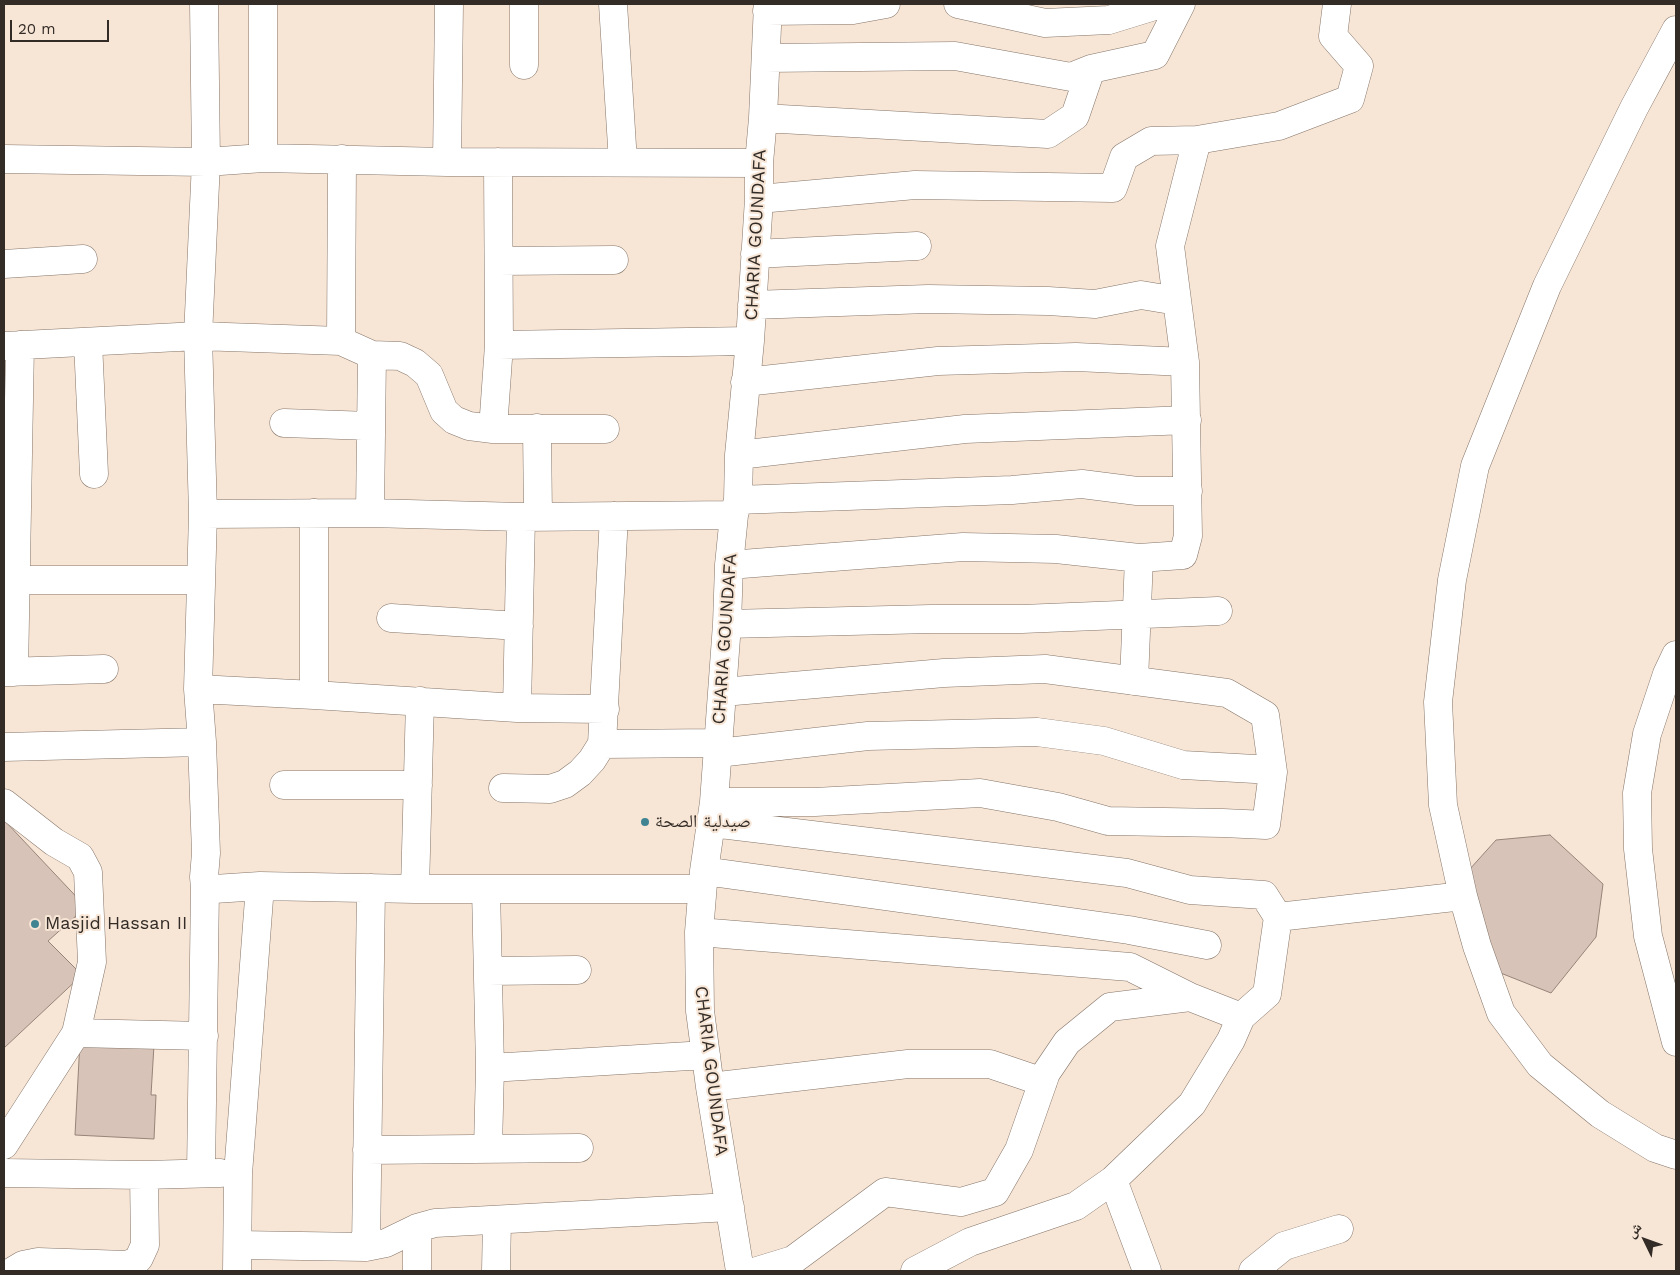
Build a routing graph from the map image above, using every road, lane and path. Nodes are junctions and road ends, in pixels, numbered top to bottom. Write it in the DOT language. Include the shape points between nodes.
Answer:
graph roads {
  1 [pos="204,4"];
  2 [pos="263,4"];
  3 [pos="450,4"];
  4 [pos="524,4"];
  5 [pos="613,4"];
  6 [pos="886,4"];
  7 [pos="958,4"];
  8 [pos="1161,4"];
  9 [pos="1181,4"];
  10 [pos="1337,4"];
  11 [pos="767,7"];
  12 [pos="1676,30"];
  13 [pos="766,58"];
  14 [pos="524,65"];
  15 [pos="1091,69"];
  16 [pos="763,118"];
  17 [pos="1197,140"];
  18 [pos="264,158"];
  19 [pos="4,159"];
  20 [pos="342,160"];
  21 [pos="206,162"];
  22 [pos="448,162"];
  23 [pos="498,162"];
  24 [pos="623,162"];
  25 [pos="759,163"];
  26 [pos="759,199"];
  27 [pos="917,246"];
  28 [pos="755,254"];
  29 [pos="83,259"];
  30 [pos="614,260"];
  31 [pos="499,261"];
  32 [pos="4,264"];
  33 [pos="1177,301"];
  34 [pos="752,305"];
  35 [pos="198,336"];
  36 [pos="341,341"];
  37 [pos="750,341"];
  38 [pos="88,342"];
  39 [pos="12,346"];
  40 [pos="499,346"];
  41 [pos="372,355"];
  42 [pos="1185,362"];
  43 [pos="745,382"];
  44 [pos="1187,420"];
  45 [pos="284,423"];
  46 [pos="370,426"];
  47 [pos="537,428"];
  48 [pos="494,429"];
  49 [pos="605,429"];
  50 [pos="738,455"];
  51 [pos="94,474"];
  52 [pos="1188,491"];
  53 [pos="736,508"];
  54 [pos="314,513"];
  55 [pos="370,513"];
  56 [pos="203,514"];
  57 [pos="614,516"];
  58 [pos="530,517"];
  59 [pos="1139,558"];
  60 [pos="729,565"];
  61 [pos="10,579"];
  62 [pos="201,580"];
  63 [pos="1218,611"];
  64 [pos="1137,615"];
  65 [pos="391,618"];
  66 [pos="727,624"];
  67 [pos="519,626"];
  68 [pos="1676,655"];
  69 [pos="104,669"];
  70 [pos="9,672"];
  71 [pos="1134,681"];
  72 [pos="198,689"];
  73 [pos="723,692"];
  74 [pos="314,695"];
  75 [pos="420,701"];
  76 [pos="517,708"];
  77 [pos="604,709"];
  78 [pos="202,742"];
  79 [pos="602,744"];
  80 [pos="4,747"];
  81 [pos="718,748"];
  82 [pos="1273,772"];
  83 [pos="284,785"];
  84 [pos="418,785"];
  85 [pos="503,788"];
  86 [pos="4,803"];
  87 [pos="713,812"];
  88 [pos="703,880"];
  89 [pos="260,886"];
  90 [pos="205,888"];
  91 [pos="371,888"];
  92 [pos="486,888"];
  93 [pos="415,889"];
  94 [pos="1463,896"];
  95 [pos="1278,917"];
  96 [pos="698,932"];
  97 [pos="1207,945"];
  98 [pos="577,970"];
  99 [pos="488,971"];
  100 [pos="1190,997"];
  101 [pos="1241,1017"];
  102 [pos="76,1033"];
  103 [pos="204,1036"];
  104 [pos="1676,1042"];
  105 [pos="706,1055"];
  106 [pos="490,1068"];
  107 [pos="1043,1082"];
  108 [pos="710,1087"];
  109 [pos="4,1145"];
  110 [pos="488,1148"];
  111 [pos="579,1148"];
  112 [pos="367,1150"];
  113 [pos="1676,1155"];
  114 [pos="4,1173"];
  115 [pos="201,1173"];
  116 [pos="238,1174"];
  117 [pos="144,1175"];
  118 [pos="1113,1180"];
  119 [pos="730,1207"];
  120 [pos="497,1220"];
  121 [pos="417,1228"];
  122 [pos="1339,1230"];
  123 [pos="366,1247"];
  124 [pos="237,1258"];
  125 [pos="13,1271"];
  126 [pos="417,1271"];
  127 [pos="496,1271"];
  128 [pos="740,1271"];
  129 [pos="757,1271"];
  130 [pos="914,1271"];
  131 [pos="1147,1271"];
  132 [pos="1253,1271"];
  1 -- 21 [label="street"];
  2 -- 18 [label="street"];
  3 -- 22 [label="street"];
  4 -- 14 [label="street"];
  5 -- 24 [label="street"];
  6 -- 11 [label="street" via="853,10"];
  7 -- 8 [label="street" via="1045,22 1109,20"];
  9 -- 15 [label="street" via="1155,55"];
  10 -- 17 [label="street" via="1334,36 1359,66 1350,99 1279,126"];
  11 -- 13 [label="street, CHARIA GOUNDAFA"];
  12 -- 94 [label="street" via="1547,286 1475,466 1452,580 1438,702 1443,805"];
  13 -- 15 [label="street" via="955,56 1072,77"];
  13 -- 16 [label="street, CHARIA GOUNDAFA"];
  15 -- 16 [label="street" via="1075,116 1048,134"];
  16 -- 25 [label="street, CHARIA GOUNDAFA"];
  17 -- 26 [label="street" via="1151,141 1124,157 1113,188 915,185"];
  17 -- 33 [label="street" via="1170,246"];
  18 -- 20 [label="street"];
  18 -- 21 [label="street"];
  19 -- 21 [label="street"];
  20 -- 22 [label="street"];
  20 -- 36 [label="street"];
  21 -- 35 [label="street"];
  22 -- 23 [label="street"];
  23 -- 24 [label="street"];
  23 -- 31 [label="street"];
  24 -- 25 [label="street"];
  25 -- 26 [label="street, CHARIA GOUNDAFA"];
  26 -- 28 [label="street, CHARIA GOUNDAFA"];
  27 -- 28 [label="street"];
  28 -- 34 [label="street, CHARIA GOUNDAFA"];
  29 -- 32 [label="street"];
  30 -- 31 [label="street"];
  31 -- 40 [label="street"];
  33 -- 34 [label="street" via="1141,295 1095,304 928,299"];
  33 -- 42 [label="street"];
  34 -- 37 [label="street, CHARIA GOUNDAFA"];
  35 -- 36 [label="street"];
  35 -- 38 [label="street"];
  35 -- 56 [label="street"];
  36 -- 41 [label="street"];
  37 -- 40 [label="street"];
  37 -- 43 [label="street, CHARIA GOUNDAFA"];
  38 -- 39 [label="street"];
  38 -- 51 [label="street"];
  39 -- 61 [label="street"];
  40 -- 48 [label="street"];
  41 -- 46 [label="street"];
  41 -- 48 [label="street" via="400,356 415,363 429,376 444,410 454,420 469,426"];
  42 -- 43 [label="street" via="1076,358 938,361"];
  42 -- 44 [label="street"];
  43 -- 50 [label="street, CHARIA GOUNDAFA"];
  44 -- 50 [label="street" via="965,428"];
  44 -- 52 [label="street"];
  45 -- 46 [label="street"];
  46 -- 55 [label="street"];
  47 -- 48 [label="street"];
  47 -- 49 [label="street"];
  47 -- 58 [label="street"];
  50 -- 53 [label="street, CHARIA GOUNDAFA"];
  52 -- 53 [label="street" via="1137,491 1082,484"];
  52 -- 59 [label="street" via="1188,536 1183,555"];
  53 -- 57 [label="street"];
  53 -- 60 [label="street, CHARIA GOUNDAFA"];
  54 -- 55 [label="street"];
  54 -- 56 [label="street"];
  54 -- 74 [label="street"];
  55 -- 58 [label="street"];
  56 -- 62 [label="street"];
  57 -- 58 [label="street"];
  57 -- 77 [label="street"];
  58 -- 67 [label="street"];
  59 -- 60 [label="street" via="1056,549 963,547"];
  59 -- 64 [label="street"];
  60 -- 66 [label="street, CHARIA GOUNDAFA"];
  61 -- 62 [label="street"];
  61 -- 70 [label="street"];
  62 -- 72 [label="street"];
  63 -- 64 [label="street"];
  64 -- 66 [label="street"];
  64 -- 71 [label="street"];
  65 -- 67 [label="street"];
  66 -- 73 [label="street, CHARIA GOUNDAFA"];
  67 -- 76 [label="street"];
  68 -- 104 [label="street" via="1666,674 1647,734 1637,794 1638,849 1648,936"];
  69 -- 70 [label="street"];
  71 -- 73 [label="street" via="1045,669 944,673"];
  71 -- 82 [label="street" via="1228,693 1265,715"];
  72 -- 74 [label="street"];
  72 -- 78 [label="street"];
  73 -- 81 [label="street, CHARIA GOUNDAFA"];
  74 -- 75 [label="street"];
  75 -- 76 [label="street"];
  75 -- 84 [label="street"];
  76 -- 77 [label="street"];
  77 -- 79 [label="street"];
  78 -- 80 [label="street"];
  78 -- 90 [label="street"];
  79 -- 81 [label="street"];
  79 -- 85 [label="street" via="580,773 565,784 550,789"];
  81 -- 82 [label="street" via="868,736 1037,732 1104,741 1183,765 1255,768"];
  81 -- 87 [label="street, CHARIA GOUNDAFA"];
  82 -- 87 [label="street" via="1266,825 1108,821 1058,807 980,793 814,802"];
  83 -- 84 [label="street"];
  84 -- 93 [label="street"];
  86 -- 102 [label="street" via="54,842 80,857 88,872 92,962"];
  87 -- 88 [label="street, CHARIA GOUNDAFA"];
  87 -- 95 [label="street" via="1127,874 1190,890 1264,895"];
  88 -- 92 [label="street"];
  88 -- 96 [label="street, CHARIA GOUNDAFA"];
  88 -- 97 [label="street" via="1129,930"];
  89 -- 90 [label="street"];
  89 -- 91 [label="street"];
  89 -- 116 [label="street"];
  90 -- 103 [label="street"];
  91 -- 93 [label="street"];
  91 -- 112 [label="street"];
  92 -- 93 [label="street"];
  92 -- 99 [label="street"];
  94 -- 95 [label="street"];
  94 -- 113 [label="street" via="1501,1013 1540,1065 1600,1114 1655,1148"];
  95 -- 101 [label="street" via="1267,994"];
  96 -- 100 [label="street" via="1130,967"];
  96 -- 105 [label="street, CHARIA GOUNDAFA" via="700,1011"];
  98 -- 99 [label="street"];
  99 -- 106 [label="street"];
  100 -- 101 [label="street"];
  100 -- 107 [label="street" via="1110,1007 1067,1042"];
  101 -- 118 [label="street" via="1231,1040 1192,1104"];
  102 -- 103 [label="street"];
  102 -- 109 [label="street"];
  103 -- 115 [label="street"];
  105 -- 106 [label="street"];
  105 -- 108 [label="street, CHARIA GOUNDAFA"];
  106 -- 110 [label="street"];
  107 -- 108 [label="street" via="990,1064 908,1064"];
  107 -- 129 [label="street" via="1019,1150 995,1192 961,1202 885,1192 794,1260"];
  108 -- 119 [label="street, CHARIA GOUNDAFA"];
  110 -- 111 [label="street"];
  110 -- 112 [label="street"];
  112 -- 123 [label="street"];
  114 -- 117 [label="street"];
  115 -- 116 [label="street"];
  115 -- 117 [label="street"];
  116 -- 124 [label="street"];
  117 -- 125 [label="street" via="145,1245 135,1262 126,1265 38,1262"];
  118 -- 130 [label="street" via="1076,1206 970,1242"];
  118 -- 131 [label="street"];
  119 -- 120 [label="street"];
  119 -- 128 [label="street, CHARIA GOUNDAFA"];
  120 -- 121 [label="street" via="435,1223"];
  120 -- 127 [label="street"];
  121 -- 123 [label="street" via="386,1243"];
  121 -- 126 [label="street"];
  122 -- 132 [label="street" via="1284,1246"];
  123 -- 124 [label="street"];
}
